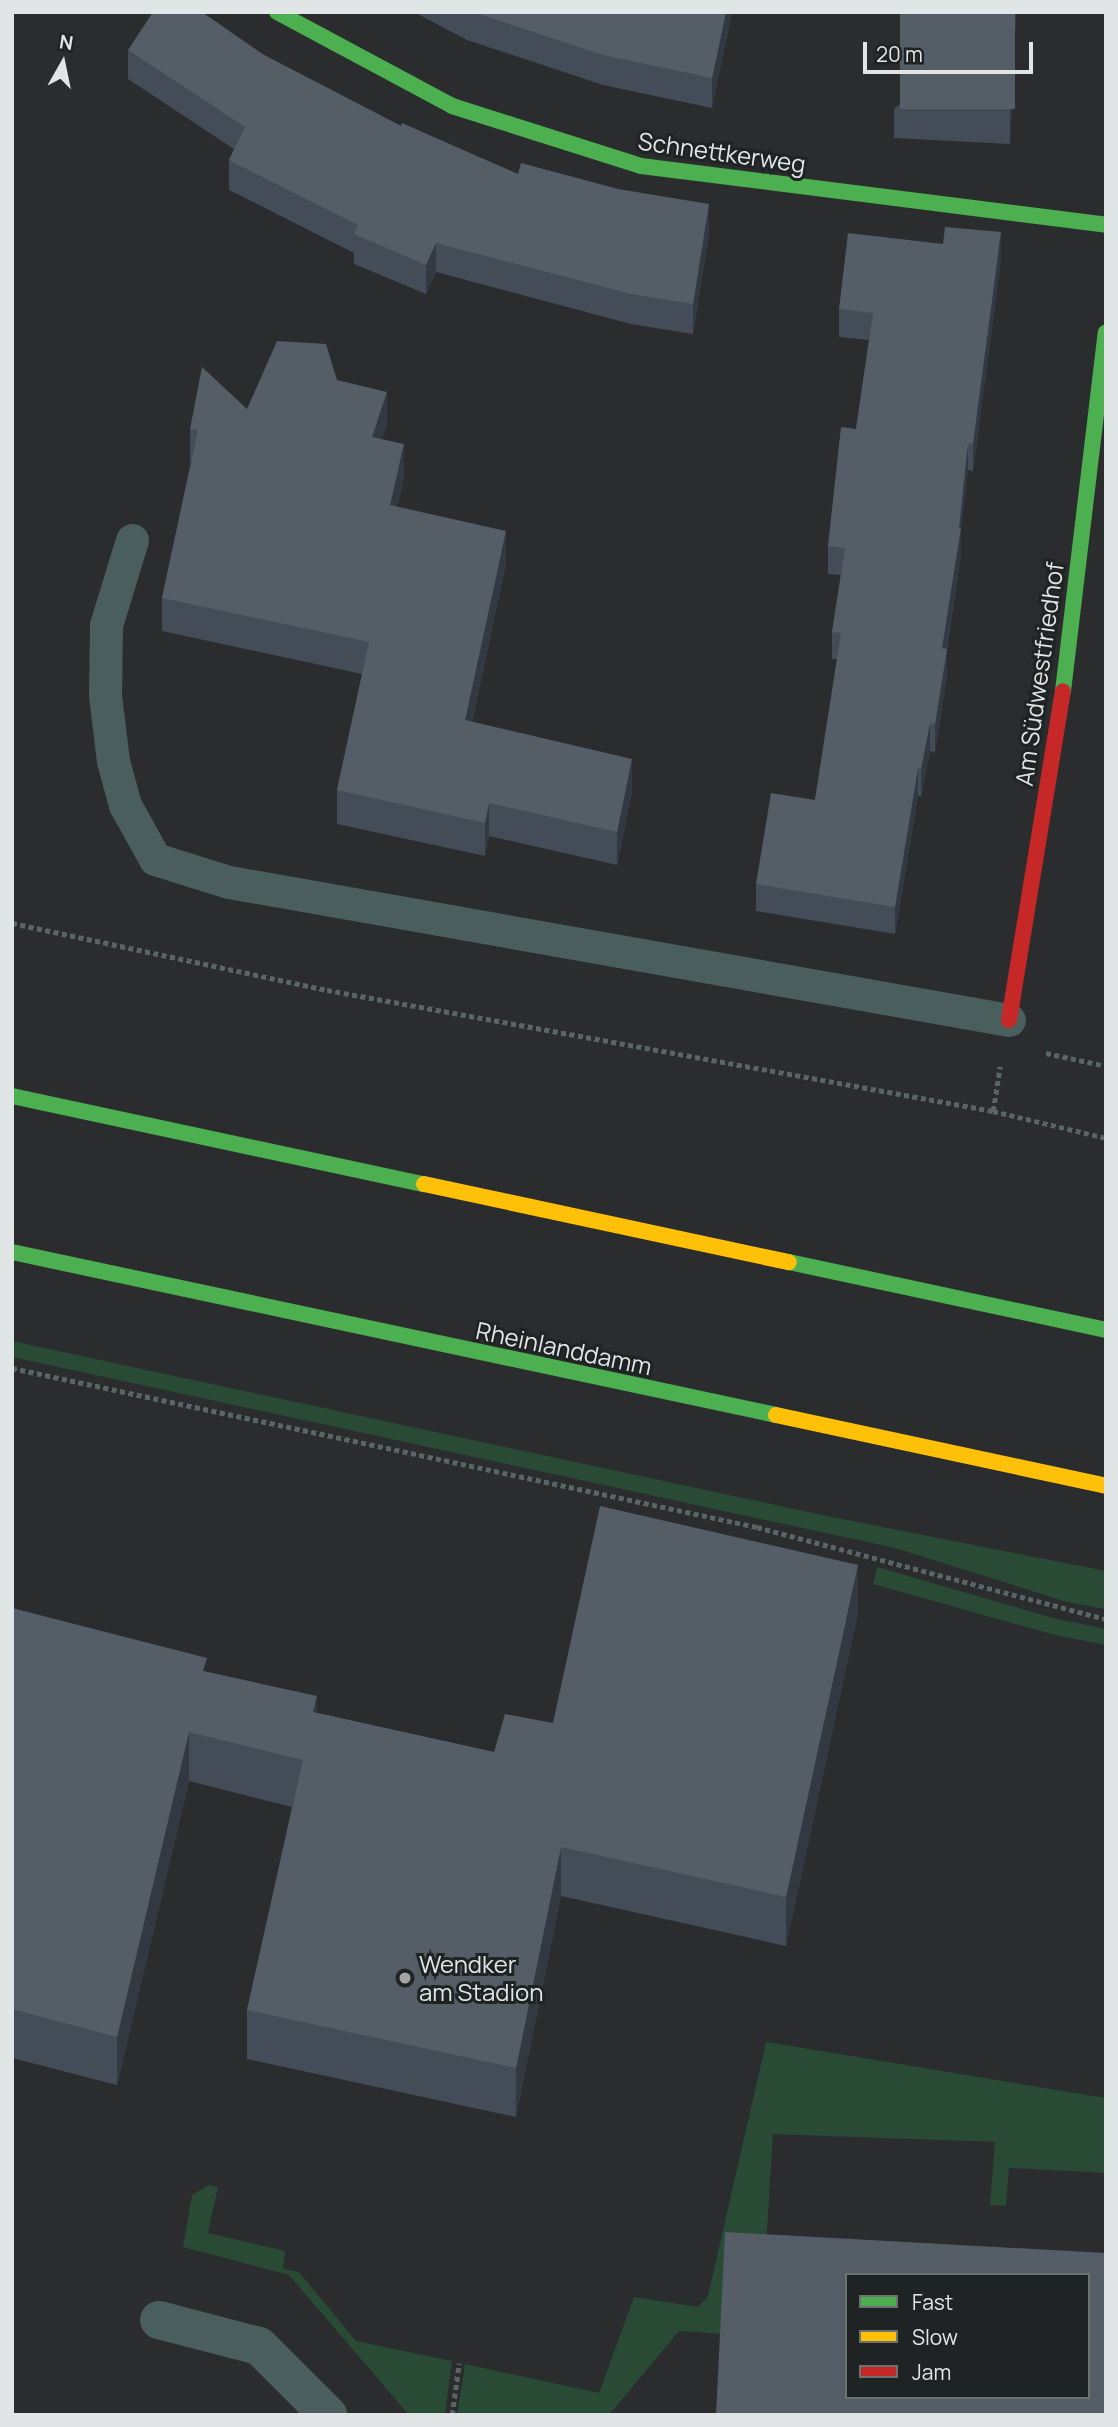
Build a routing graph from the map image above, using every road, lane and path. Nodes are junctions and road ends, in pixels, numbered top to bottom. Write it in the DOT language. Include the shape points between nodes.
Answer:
graph roads {
  1 [pos="277,12"];
  2 [pos="1106,225"];
  3 [pos="1106,332"];
  4 [pos="132,540"];
  5 [pos="12,923"];
  6 [pos="1009,1020"];
  7 [pos="1040,1052"];
  8 [pos="1106,1066"];
  9 [pos="12,1096"];
  10 [pos="1106,1138"];
  11 [pos="12,1252"];
  12 [pos="1106,1330"];
  13 [pos="12,1368"];
  14 [pos="1106,1486"];
  15 [pos="1106,1619"];
  16 [pos="159,2320"];
  17 [pos="459,2363"];
  18 [pos="328,2415"];
  19 [pos="452,2415"];
  1 -- 2 [label="main road, Schnettkerweg" via="452,106 641,166"];
  3 -- 6 [label="main road, Am Südwestfriedhof" via="1060,704"];
  4 -- 6 [label="lane" via="106,625 105,695 113,761 125,805 155,859 229,882"];
  5 -- 10 [label="path" via="327,990 993,1111"];
  7 -- 8 [label="path"];
  9 -- 12 [label="main road"];
  11 -- 14 [label="main road, Rheinlanddamm"];
  13 -- 15 [label="path" via="757,1527"];
  16 -- 18 [label="street" via="258,2346"];
  17 -- 19 [label="path"];
}
